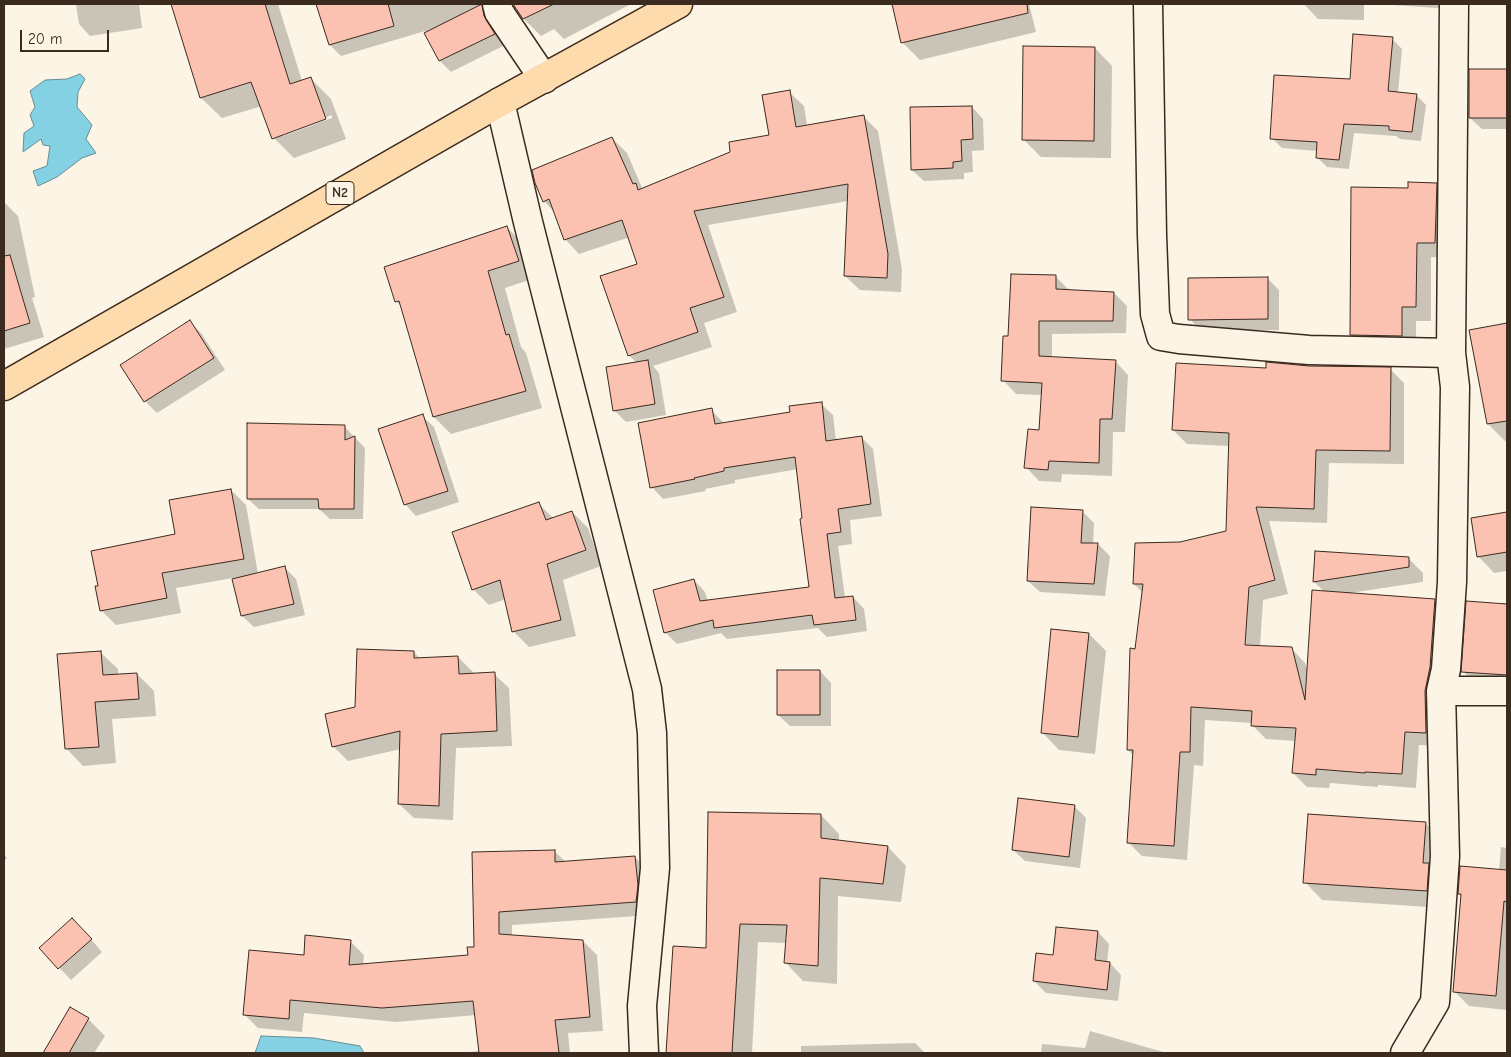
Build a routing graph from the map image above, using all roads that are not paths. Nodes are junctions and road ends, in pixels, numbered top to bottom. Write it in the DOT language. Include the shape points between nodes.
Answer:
graph roads {
  1 [pos="497,4"];
  2 [pos="678,4"];
  3 [pos="1148,4"];
  4 [pos="1454,4"];
  5 [pos="544,79"];
  6 [pos="500,102"];
  7 [pos="1451,353"];
  8 [pos="4,386"];
  9 [pos="1441,691"];
  10 [pos="1507,691"];
  11 [pos="644,1053"];
  12 [pos="1405,1053"];
  1 -- 5 [label="street" via="499,12"];
  2 -- 5 [label="highway, N2"];
  3 -- 7 [label="street" via="1155,314 1161,336 1309,350"];
  4 -- 7 [label="street"];
  5 -- 6 [label="highway, N2"];
  6 -- 8 [label="highway, N2"];
  6 -- 11 [label="street" via="647,689 652,733 655,868 642,1006"];
  7 -- 9 [label="street" via="1456,387 1452,582 1446,669"];
  9 -- 10 [label="street"];
  9 -- 12 [label="street" via="1446,856 1435,1002"];
}
